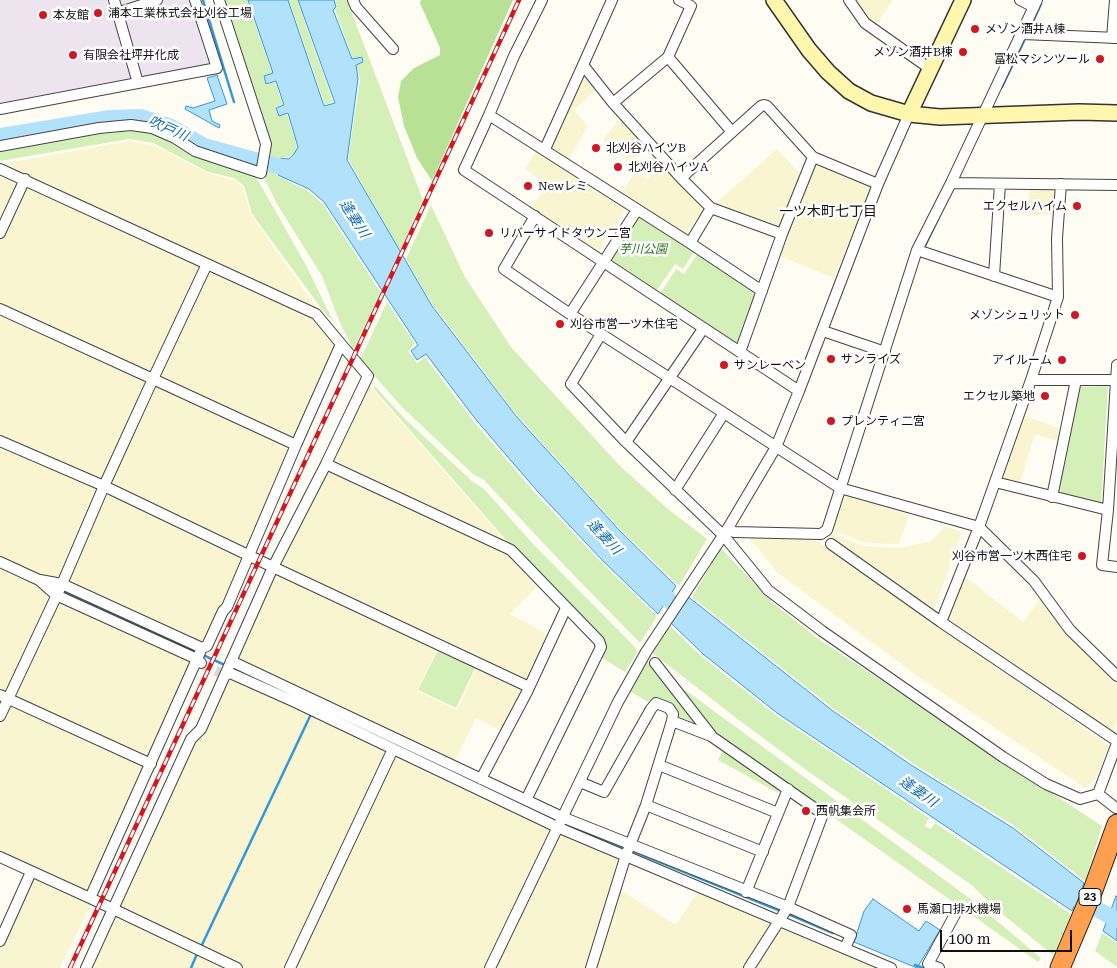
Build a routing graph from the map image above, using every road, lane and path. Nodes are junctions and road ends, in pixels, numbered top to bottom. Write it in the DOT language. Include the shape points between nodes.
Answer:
graph roads {
  1 [pos="114,0"];
  2 [pos="157,0"];
  3 [pos="195,0"];
  4 [pos="220,0"];
  5 [pos="353,0"];
  6 [pos="542,0"];
  7 [pos="612,0"];
  8 [pos="679,0"];
  9 [pos="774,0"];
  10 [pos="849,0"];
  11 [pos="963,0"];
  12 [pos="1020,0"];
  13 [pos="1115,0"];
  14 [pos="693,3"];
  15 [pos="1036,3"];
  16 [pos="118,13"];
  17 [pos="1023,34"];
  18 [pos="1114,38"];
  19 [pos="393,49"];
  20 [pos="668,57"];
  21 [pos="583,65"];
  22 [pos="929,68"];
  23 [pos="138,83"];
  24 [pos="613,102"];
  25 [pos="0,109"];
  26 [pos="1117,113"];
  27 [pos="909,114"];
  28 [pos="489,115"];
  29 [pos="982,115"];
  30 [pos="732,132"];
  31 [pos="0,146"];
  32 [pos="544,149"];
  33 [pos="813,157"];
  34 [pos="0,169"];
  35 [pos="681,178"];
  36 [pos="25,179"];
  37 [pos="951,183"];
  38 [pos="878,184"];
  39 [pos="1000,184"];
  40 [pos="1060,184"];
  41 [pos="1117,185"];
  42 [pos="711,208"];
  43 [pos="637,210"];
  44 [pos="535,216"];
  45 [pos="0,233"];
  46 [pos="782,234"];
  47 [pos="690,243"];
  48 [pos="917,250"];
  49 [pos="603,261"];
  50 [pos="207,264"];
  51 [pos="994,276"];
  52 [pos="762,291"];
  53 [pos="1058,297"];
  54 [pos="0,309"];
  55 [pos="570,314"];
  56 [pos="703,329"];
  57 [pos="823,331"];
  58 [pos="602,334"];
  59 [pos="341,344"];
  60 [pos="740,352"];
  61 [pos="885,352"];
  62 [pos="1117,365"];
  63 [pos="671,378"];
  64 [pos="154,379"];
  65 [pos="1031,380"];
  66 [pos="1076,380"];
  67 [pos="1117,380"];
  68 [pos="799,391"];
  69 [pos="724,413"];
  70 [pos="0,441"];
  71 [pos="626,442"];
  72 [pos="296,444"];
  73 [pos="776,447"];
  74 [pos="326,464"];
  75 [pos="995,482"];
  76 [pos="104,486"];
  77 [pos="840,488"];
  78 [pos="675,490"];
  79 [pos="1052,497"];
  80 [pos="1108,510"];
  81 [pos="979,527"];
  82 [pos="726,532"];
  83 [pos="832,544"];
  84 [pos="250,556"];
  85 [pos="0,562"];
  86 [pos="273,567"];
  87 [pos="1117,567"];
  88 [pos="39,580"];
  89 [pos="62,584"];
  90 [pos="56,594"];
  91 [pos="566,608"];
  92 [pos="941,622"];
  93 [pos="202,648"];
  94 [pos="200,661"];
  95 [pos="231,661"];
  96 [pos="655,663"];
  97 [pos="225,675"];
  98 [pos="1117,676"];
  99 [pos="529,687"];
  100 [pos="4,696"];
  101 [pos="0,716"];
  102 [pos="672,720"];
  103 [pos="711,736"];
  104 [pos="1117,742"];
  105 [pos="393,749"];
  106 [pos="151,764"];
  107 [pos="659,765"];
  108 [pos="481,779"];
  109 [pos="580,782"];
  110 [pos="788,789"];
  111 [pos="1098,794"];
  112 [pos="526,800"];
  113 [pos="646,805"];
  114 [pos="778,813"];
  115 [pos="1116,816"];
  116 [pos="562,817"];
  117 [pos="557,827"];
  118 [pos="630,845"];
  119 [pos="763,852"];
  120 [pos="626,855"];
  121 [pos="0,857"];
  122 [pos="1117,861"];
  123 [pos="31,872"];
  124 [pos="1090,880"];
  125 [pos="746,892"];
  126 [pos="90,898"];
  127 [pos="788,907"];
  128 [pos="958,908"];
  129 [pos="112,909"];
  130 [pos="781,920"];
  131 [pos="0,941"];
  132 [pos="845,948"];
  133 [pos="927,966"];
  134 [pos="86,968"];
  135 [pos="236,968"];
  136 [pos="290,968"];
  137 [pos="490,968"];
  138 [pos="591,968"];
  139 [pos="749,968"];
  140 [pos="892,968"];
  141 [pos="939,968"];
  142 [pos="1052,968"];
  143 [pos="1060,968"];
  144 [pos="1073,968"];
  1 -- 16 [label="street"];
  2 -- 16 [label="street"];
  3 -- 23 [label="street" via="217,68"];
  4 -- 31 [label="street" via="266,144 261,173 195,151 152,128 131,125"];
  5 -- 19 [label="street"];
  6 -- 28 [label="street"];
  7 -- 21 [label="street"];
  8 -- 14 [label="street"];
  9 -- 27 [label="street" via="809,50 849,92 871,104"];
  10 -- 22 [label="street" via="865,24"];
  11 -- 22 [label="street"];
  12 -- 15 [label="street"];
  13 -- 18 [label="street"];
  14 -- 20 [label="street"];
  15 -- 17 [label="street"];
  16 -- 23 [label="street"];
  17 -- 18 [label="street"];
  17 -- 29 [label="street"];
  20 -- 24 [label="street"];
  20 -- 30 [label="street"];
  21 -- 24 [label="street"];
  21 -- 32 [label="street"];
  22 -- 27 [label="street"];
  23 -- 25 [label="street"];
  24 -- 35 [label="street"];
  26 -- 29 [label="street"];
  27 -- 29 [label="street" via="940,117"];
  27 -- 38 [label="street"];
  28 -- 32 [label="street"];
  28 -- 44 [label="street" via="464,170"];
  29 -- 37 [label="street"];
  30 -- 33 [label="street" via="761,106 767,106"];
  30 -- 35 [label="street"];
  32 -- 43 [label="street"];
  33 -- 38 [label="street"];
  33 -- 46 [label="street"];
  34 -- 36 [label="street"];
  35 -- 42 [label="street"];
  36 -- 45 [label="street"];
  36 -- 50 [label="street"];
  37 -- 39 [label="street"];
  37 -- 48 [label="street"];
  38 -- 57 [label="street"];
  39 -- 40 [label="street"];
  39 -- 51 [label="street"];
  40 -- 41 [label="street"];
  40 -- 53 [label="street"];
  42 -- 46 [label="street"];
  42 -- 47 [label="street"];
  43 -- 47 [label="street"];
  43 -- 49 [label="street"];
  44 -- 49 [label="street"];
  44 -- 55 [label="street" via="504,269"];
  46 -- 52 [label="street"];
  47 -- 52 [label="street"];
  48 -- 51 [label="street"];
  48 -- 61 [label="street"];
  49 -- 55 [label="street"];
  49 -- 56 [label="street"];
  50 -- 59 [label="street" via="316,314"];
  50 -- 64 [label="street"];
  51 -- 53 [label="street"];
  52 -- 60 [label="street"];
  53 -- 65 [label="street"];
  54 -- 64 [label="street"];
  55 -- 58 [label="street"];
  56 -- 60 [label="street"];
  56 -- 63 [label="street"];
  57 -- 61 [label="street"];
  57 -- 68 [label="street"];
  58 -- 63 [label="street"];
  58 -- 71 [label="street" via="571,384"];
  59 -- 72 [label="street"];
  59 -- 74 [label="street" via="368,376"];
  60 -- 68 [label="street"];
  61 -- 77 [label="street"];
  62 -- 67 [label="street"];
  63 -- 69 [label="street"];
  63 -- 71 [label="street"];
  64 -- 72 [label="street"];
  64 -- 76 [label="street"];
  65 -- 66 [label="street"];
  65 -- 75 [label="street"];
  66 -- 67 [label="street"];
  66 -- 79 [label="street"];
  67 -- 80 [label="street"];
  68 -- 73 [label="street"];
  69 -- 73 [label="street"];
  69 -- 78 [label="street"];
  70 -- 76 [label="street"];
  71 -- 78 [label="street"];
  72 -- 84 [label="street"];
  73 -- 77 [label="street"];
  73 -- 82 [label="street"];
  74 -- 86 [label="street"];
  74 -- 91 [label="street" via="510,550"];
  75 -- 79 [label="street"];
  75 -- 81 [label="street"];
  76 -- 84 [label="street"];
  76 -- 89 [label="street"];
  77 -- 81 [label="street"];
  77 -- 82 [label="street" via="827,530 820,534"];
  78 -- 82 [label="street"];
  79 -- 80 [label="street"];
  80 -- 87 [label="street" via="1102,565"];
  81 -- 92 [label="street"];
  81 -- 98 [label="street" via="1034,580 1070,630"];
  82 -- 109 [label="street" via="646,652 602,733"];
  82 -- 111 [label="street" via="768,590 822,631 1052,788 1080,799"];
  83 -- 92 [label="street"];
  84 -- 86 [label="street"];
  84 -- 93 [label="street" via="207,646"];
  85 -- 88 [label="street"];
  86 -- 95 [label="street"];
  86 -- 99 [label="street"];
  88 -- 89 [label="street"];
  88 -- 90 [label="street"];
  89 -- 90 [label="street"];
  89 -- 93 [label="street"];
  90 -- 94 [label="street"];
  90 -- 100 [label="street"];
  91 -- 99 [label="street"];
  91 -- 112 [label="street" via="599,641 600,647"];
  92 -- 104 [label="street"];
  93 -- 94 [label="street"];
  94 -- 106 [label="street"];
  95 -- 97 [label="street"];
  95 -- 108 [label="street"];
  96 -- 103 [label="street"];
  97 -- 105 [label="street" via="230,673"];
  97 -- 129 [label="street" via="201,729 191,739"];
  99 -- 108 [label="street"];
  100 -- 101 [label="street"];
  100 -- 106 [label="street"];
  102 -- 103 [label="street"];
  102 -- 107 [label="street"];
  102 -- 109 [label="street" via="669,708 656,703 604,792"];
  103 -- 110 [label="street"];
  104 -- 111 [label="street"];
  105 -- 117 [label="street"];
  105 -- 136 [label="street"];
  106 -- 126 [label="street"];
  107 -- 113 [label="street"];
  107 -- 114 [label="street"];
  108 -- 112 [label="street"];
  109 -- 116 [label="street"];
  110 -- 114 [label="street"];
  110 -- 127 [label="street" via="824,814"];
  111 -- 115 [label="street"];
  112 -- 116 [label="street"];
  113 -- 118 [label="street"];
  113 -- 119 [label="street"];
  114 -- 119 [label="street"];
  115 -- 143 [label="highway, 23" via="1093,890"];
  116 -- 117 [label="street"];
  116 -- 118 [label="street"];
  117 -- 120 [label="street"];
  117 -- 137 [label="street"];
  118 -- 120 [label="street"];
  118 -- 125 [label="street"];
  119 -- 125 [label="street"];
  120 -- 130 [label="street"];
  120 -- 138 [label="street"];
  121 -- 123 [label="street"];
  122 -- 144 [label="highway, 23"];
  123 -- 126 [label="street"];
  123 -- 131 [label="street"];
  124 -- 142 [label="street"];
  125 -- 127 [label="street"];
  126 -- 129 [label="street"];
  127 -- 130 [label="street"];
  127 -- 132 [label="street" via="851,935"];
  128 -- 133 [label="street"];
  129 -- 134 [label="street"];
  129 -- 135 [label="street"];
  130 -- 132 [label="street"];
  130 -- 139 [label="street"];
  132 -- 140 [label="street"];
  133 -- 141 [label="street"];
}
